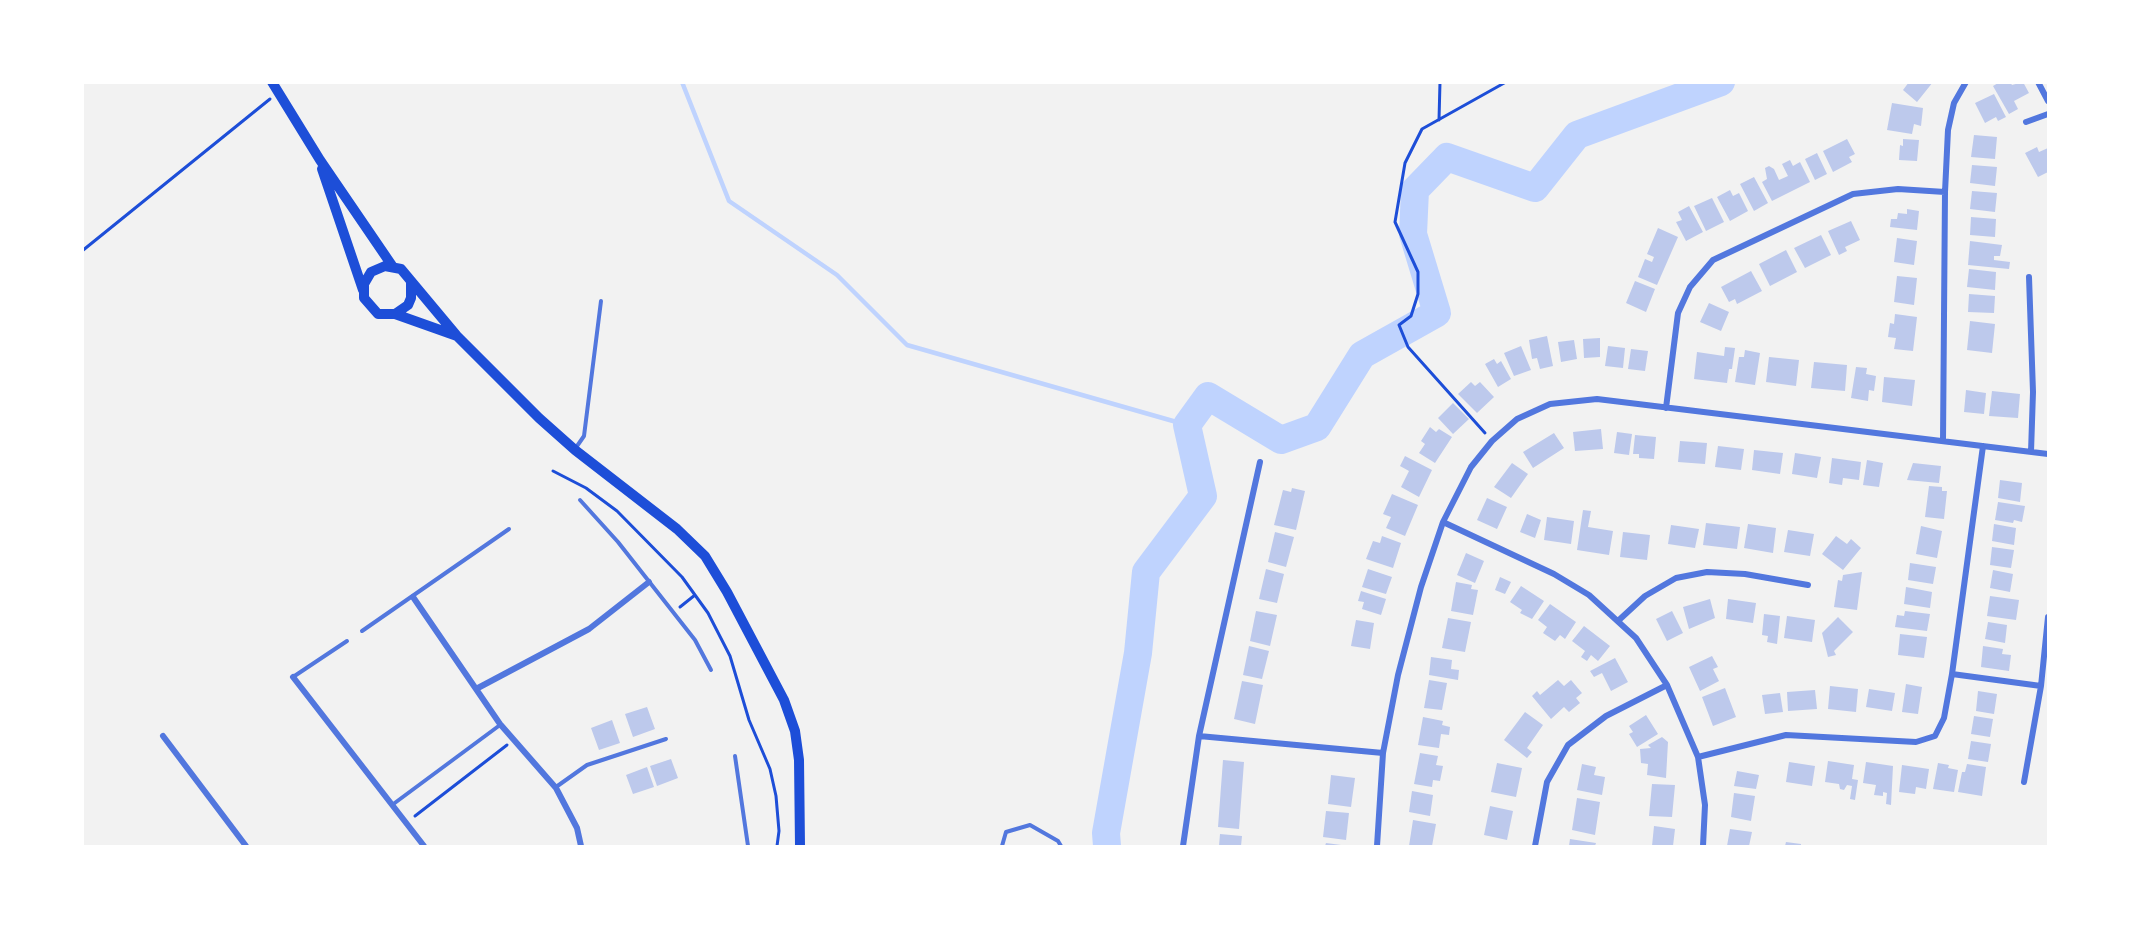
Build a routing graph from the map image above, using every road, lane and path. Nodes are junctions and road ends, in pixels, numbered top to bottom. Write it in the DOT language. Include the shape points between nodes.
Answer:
graph roads {
  1 [pos="1440,82"];
  2 [pos="1506,82"];
  3 [pos="1966,82"];
  4 [pos="2038,82"];
  5 [pos="276,87"];
  6 [pos="2049,101"];
  7 [pos="2049,114"];
  8 [pos="1439,120"];
  9 [pos="2026,122"];
  10 [pos="320,160"];
  11 [pos="1945,192"];
  12 [pos="82,251"];
  13 [pos="393,267"];
  14 [pos="2030,277"];
  15 [pos="411,282"];
  16 [pos="363,291"];
  17 [pos="601,301"];
  18 [pos="394,314"];
  19 [pos="458,336"];
  20 [pos="1666,408"];
  21 [pos="1492,441"];
  22 [pos="1943,441"];
  23 [pos="1983,446"];
  24 [pos="575,450"];
  25 [pos="2031,452"];
  26 [pos="2049,454"];
  27 [pos="1260,462"];
  28 [pos="580,500"];
  29 [pos="1443,522"];
  30 [pos="509,530"];
  31 [pos="649,582"];
  32 [pos="1808,585"];
  33 [pos="695,595"];
  34 [pos="413,597"];
  35 [pos="673,612"];
  36 [pos="2049,616"];
  37 [pos="1619,620"];
  38 [pos="362,631"];
  39 [pos="347,640"];
  40 [pos="711,670"];
  41 [pos="1952,674"];
  42 [pos="292,677"];
  43 [pos="1667,685"];
  44 [pos="2041,686"];
  45 [pos="476,689"];
  46 [pos="500,724"];
  47 [pos="162,736"];
  48 [pos="1199,736"];
  49 [pos="666,739"];
  50 [pos="514,741"];
  51 [pos="1383,753"];
  52 [pos="735,756"];
  53 [pos="1698,757"];
  54 [pos="2024,782"];
  55 [pos="556,788"];
  56 [pos="392,805"];
  57 [pos="406,823"];
  58 [pos="244,846"];
  59 [pos="424,846"];
  60 [pos="581,846"];
  61 [pos="748,846"];
  62 [pos="800,846"];
  63 [pos="1002,846"];
  64 [pos="1061,846"];
  65 [pos="1183,846"];
  66 [pos="1377,846"];
  67 [pos="1535,846"];
  68 [pos="1703,846"];
  1 -- 8 [label="path"];
  2 -- 8 [label="path"];
  3 -- 11 [label="street" via="1954,103 1948,130"];
  4 -- 6 [label="street"];
  5 -- 10 [label="main road"];
  5 -- 12 [label="path"];
  7 -- 9 [label="street"];
  8 -- 21 [label="path" via="1422,129 1405,163 1395,222 1418,272 1418,294 1411,316 1400,325 1408,346"];
  10 -- 13 [label="main road"];
  10 -- 16 [label="main road"];
  11 -- 20 [label="street" via="1898,189 1853,194 1713,260 1690,287 1678,313"];
  11 -- 22 [label="street"];
  13 -- 15 [label="main road" via="401,269"];
  13 -- 16 [label="main road" via="371,272"];
  14 -- 25 [label="street"];
  15 -- 18 [label="main road" via="408,305"];
  15 -- 19 [label="main road"];
  16 -- 18 [label="main road" via="372,309 386,316"];
  17 -- 24 [label="lane" via="584,436"];
  18 -- 19 [label="main road"];
  19 -- 24 [label="main road"];
  20 -- 21 [label="street" via="1597,399 1551,404 1517,419"];
  20 -- 22 [label="street"];
  21 -- 29 [label="street" via="1470,467"];
  22 -- 23 [label="street"];
  23 -- 25 [label="street"];
  23 -- 41 [label="street"];
  24 -- 62 [label="main road" via="677,529 705,556 727,592 784,700 795,731"];
  25 -- 26 [label="street"];
  27 -- 48 [label="street"];
  28 -- 31 [label="lane"];
  29 -- 37 [label="street" via="1554,574 1589,595"];
  29 -- 51 [label="street" via="1408,631"];
  30 -- 34 [label="lane"];
  31 -- 35 [label="lane"];
  31 -- 45 [label="street" via="589,629"];
  32 -- 37 [label="street" via="1707,572 1676,578 1645,596"];
  33 -- 35 [label="path"];
  34 -- 38 [label="lane"];
  34 -- 45 [label="street"];
  35 -- 40 [label="lane" via="695,640"];
  36 -- 44 [label="street"];
  37 -- 43 [label="street"];
  39 -- 42 [label="lane"];
  41 -- 44 [label="street"];
  41 -- 53 [label="street" via="1941,726 1929,740 1786,735"];
  42 -- 56 [label="street"];
  43 -- 53 [label="street"];
  43 -- 67 [label="street" via="1606,716 1568,745 1547,782"];
  44 -- 54 [label="street"];
  45 -- 46 [label="street"];
  46 -- 50 [label="street"];
  46 -- 56 [label="lane"];
  47 -- 58 [label="street"];
  48 -- 51 [label="street"];
  48 -- 65 [label="street"];
  49 -- 55 [label="lane" via="587,765"];
  50 -- 55 [label="street"];
  50 -- 57 [label="path"];
  51 -- 66 [label="street"];
  52 -- 61 [label="lane"];
  53 -- 68 [label="street" via="1704,805"];
  55 -- 60 [label="street" via="577,828"];
  56 -- 57 [label="street"];
  57 -- 59 [label="street"];
  63 -- 64 [label="lane" via="1006,832 1030,825"];
}
